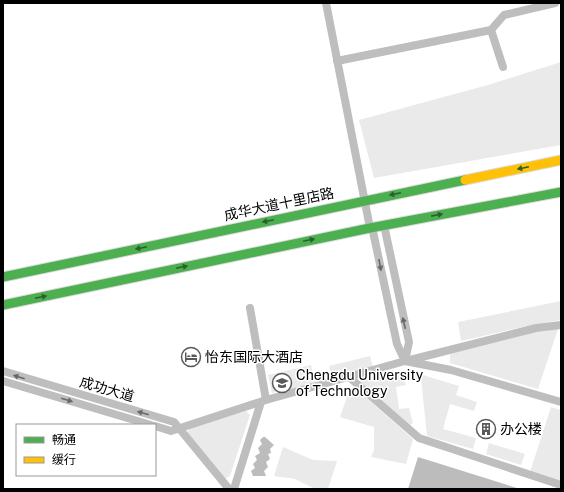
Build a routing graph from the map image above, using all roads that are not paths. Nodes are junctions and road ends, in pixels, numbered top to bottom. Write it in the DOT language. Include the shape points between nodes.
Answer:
graph roads {
  1 [pos="326,3"];
  2 [pos="555,3"];
  3 [pos="491,30"];
  4 [pos="337,61"];
  5 [pos="502,66"];
  6 [pos="561,160"];
  7 [pos="561,192"];
  8 [pos="364,200"];
  9 [pos="384,225"];
  10 [pos="371,227"];
  11 [pos="3,277"];
  12 [pos="3,305"];
  13 [pos="250,308"];
  14 [pos="561,324"];
  15 [pos="405,361"];
  16 [pos="3,371"];
  17 [pos="349,377"];
  18 [pos="3,381"];
  19 [pos="264,401"];
  20 [pos="561,402"];
  21 [pos="148,424"];
  22 [pos="156,426"];
  23 [pos="178,429"];
  24 [pos="561,485"];
  25 [pos="229,489"];
  26 [pos="234,489"];
  1 -- 4 [label="street"];
  2 -- 3 [label="street" via="504,15"];
  3 -- 4 [label="street"];
  3 -- 5 [label="street"];
  4 -- 8 [label="street"];
  6 -- 8 [label="main road, 成华大道十里店路, one-way"];
  9 -- 7 [label="main road, one-way"];
  8 -- 10 [label="street"];
  8 -- 11 [label="main road, 成华大道十里店路, one-way"];
  9 -- 10 [label="main road"];
  15 -- 9 [label="street, one-way" via="409,342"];
  12 -- 10 [label="main road, one-way"];
  10 -- 15 [label="street, one-way" via="397,344"];
  13 -- 19 [label="street"];
  14 -- 15 [label="street"];
  15 -- 17 [label="street"];
  15 -- 20 [label="street" via="451,370"];
  23 -- 16 [label="street, 成功大道, one-way" via="174,422"];
  17 -- 19 [label="street"];
  17 -- 24 [label="street" via="419,438"];
  18 -- 21 [label="street, 成功大道, one-way"];
  19 -- 23 [label="street"];
  19 -- 26 [label="street"];
  22 -- 23 [label="street" via="171,431"];
  23 -- 25 [label="street, 成功大道"];
}
